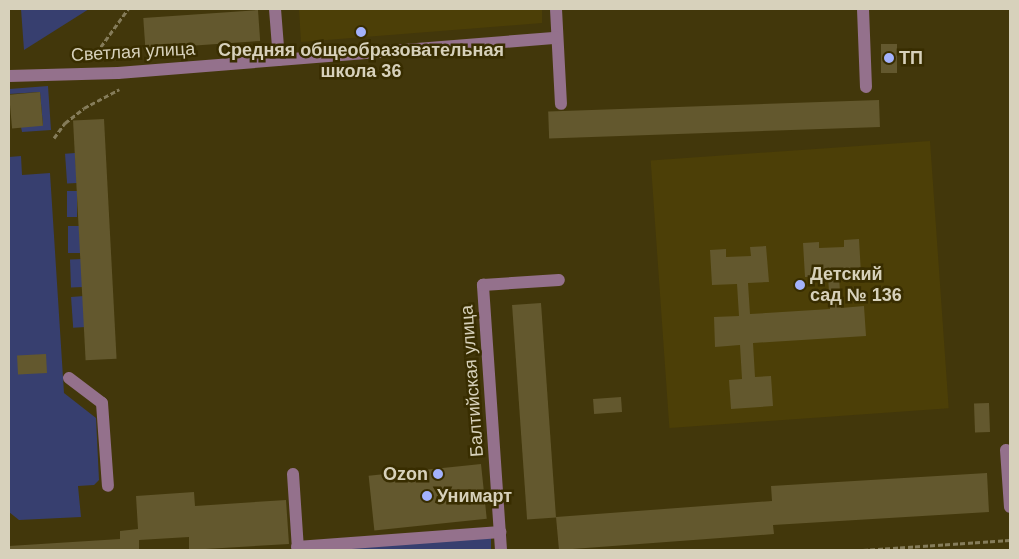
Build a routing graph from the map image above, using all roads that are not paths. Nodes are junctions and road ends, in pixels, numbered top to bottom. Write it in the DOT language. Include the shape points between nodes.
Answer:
graph roads {
  1 [pos="275,9"];
  2 [pos="556,9"];
  3 [pos="863,9"];
  4 [pos="557,38"];
  5 [pos="279,60"];
  6 [pos="9,76"];
  7 [pos="866,87"];
  8 [pos="561,104"];
  9 [pos="559,280"];
  10 [pos="69,378"];
  11 [pos="1006,450"];
  12 [pos="293,474"];
  13 [pos="108,486"];
  14 [pos="1010,507"];
  15 [pos="500,532"];
  16 [pos="298,548"];
  17 [pos="501,550"];
  1 -- 5 [label="street"];
  2 -- 4 [label="street"];
  3 -- 7 [label="street"];
  4 -- 5 [label="street, Светлая улица"];
  4 -- 8 [label="street"];
  5 -- 6 [label="street, Светлая улица" via="82,75"];
  9 -- 15 [label="street, Балтийская улица" via="483,286"];
  10 -- 13 [label="street" via="102,403"];
  11 -- 14 [label="street"];
  12 -- 16 [label="street"];
  15 -- 16 [label="street"];
  15 -- 17 [label="street, Балтийская улица"];
}
